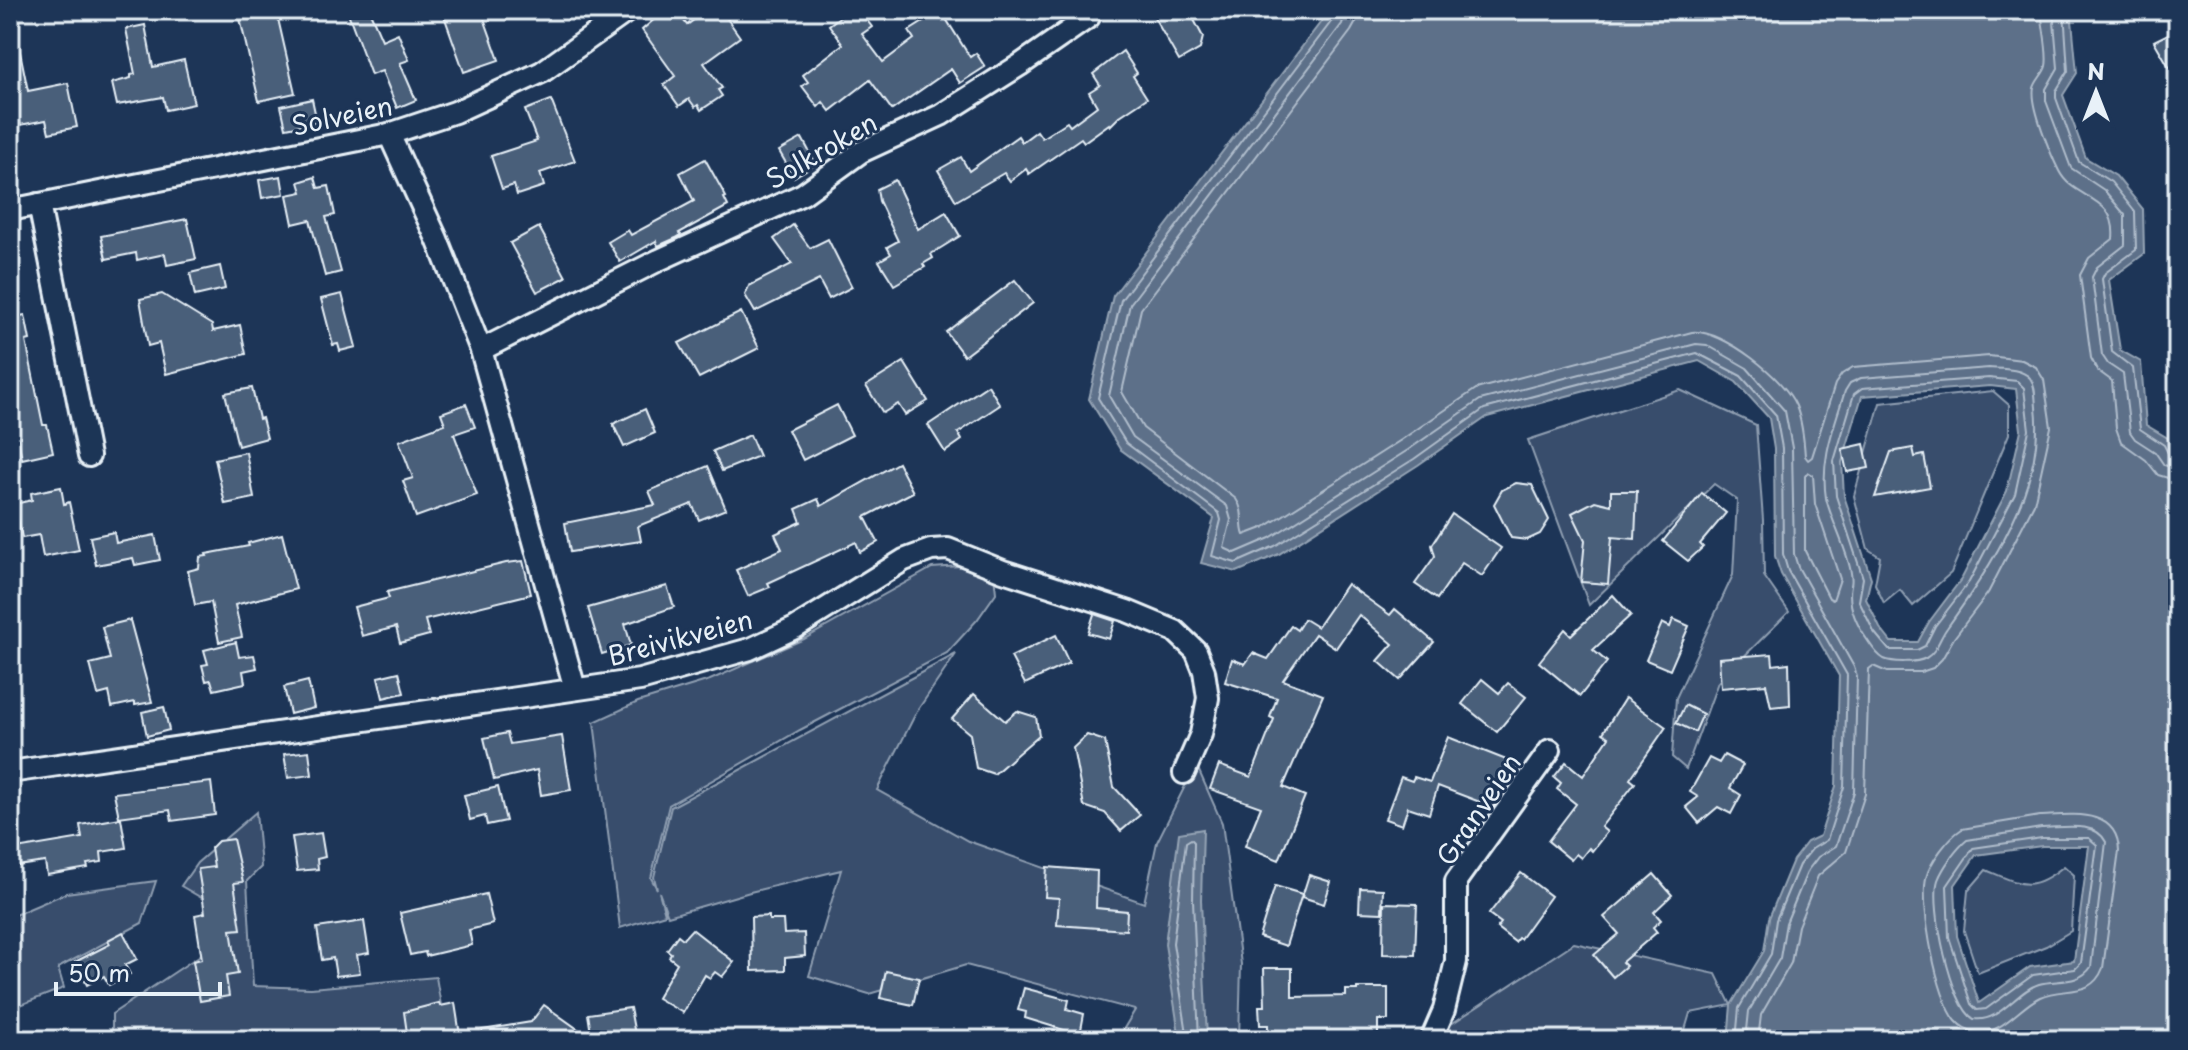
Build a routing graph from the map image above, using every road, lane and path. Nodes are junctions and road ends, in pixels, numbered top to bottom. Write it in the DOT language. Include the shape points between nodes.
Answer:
graph roads {
  1 [pos="629,10"];
  2 [pos="1089,17"];
  3 [pos="389,134"];
  4 [pos="39,204"];
  5 [pos="10,210"];
  6 [pos="481,350"];
  7 [pos="89,456"];
  8 [pos="575,689"];
  9 [pos="1550,750"];
  10 [pos="10,772"];
  11 [pos="1184,773"];
  12 [pos="1431,1040"];
  1 -- 3 [label="street, Solveien" via="542,72 455,112"];
  2 -- 6 [label="street, Solkroken" via="941,115 861,152 803,194"];
  3 -- 4 [label="street, Solveien"];
  3 -- 6 [label="street"];
  4 -- 5 [label="street, Solveien"];
  4 -- 7 [label="street"];
  6 -- 8 [label="street"];
  8 -- 10 [label="street, Breivikveien"];
  8 -- 11 [label="street, Breivikveien" via="640,680 750,649 795,628 904,560 948,549 1175,631 1196,651 1208,698 1201,734"];
  9 -- 12 [label="street, Granveien" via="1456,881 1456,961"];
}
